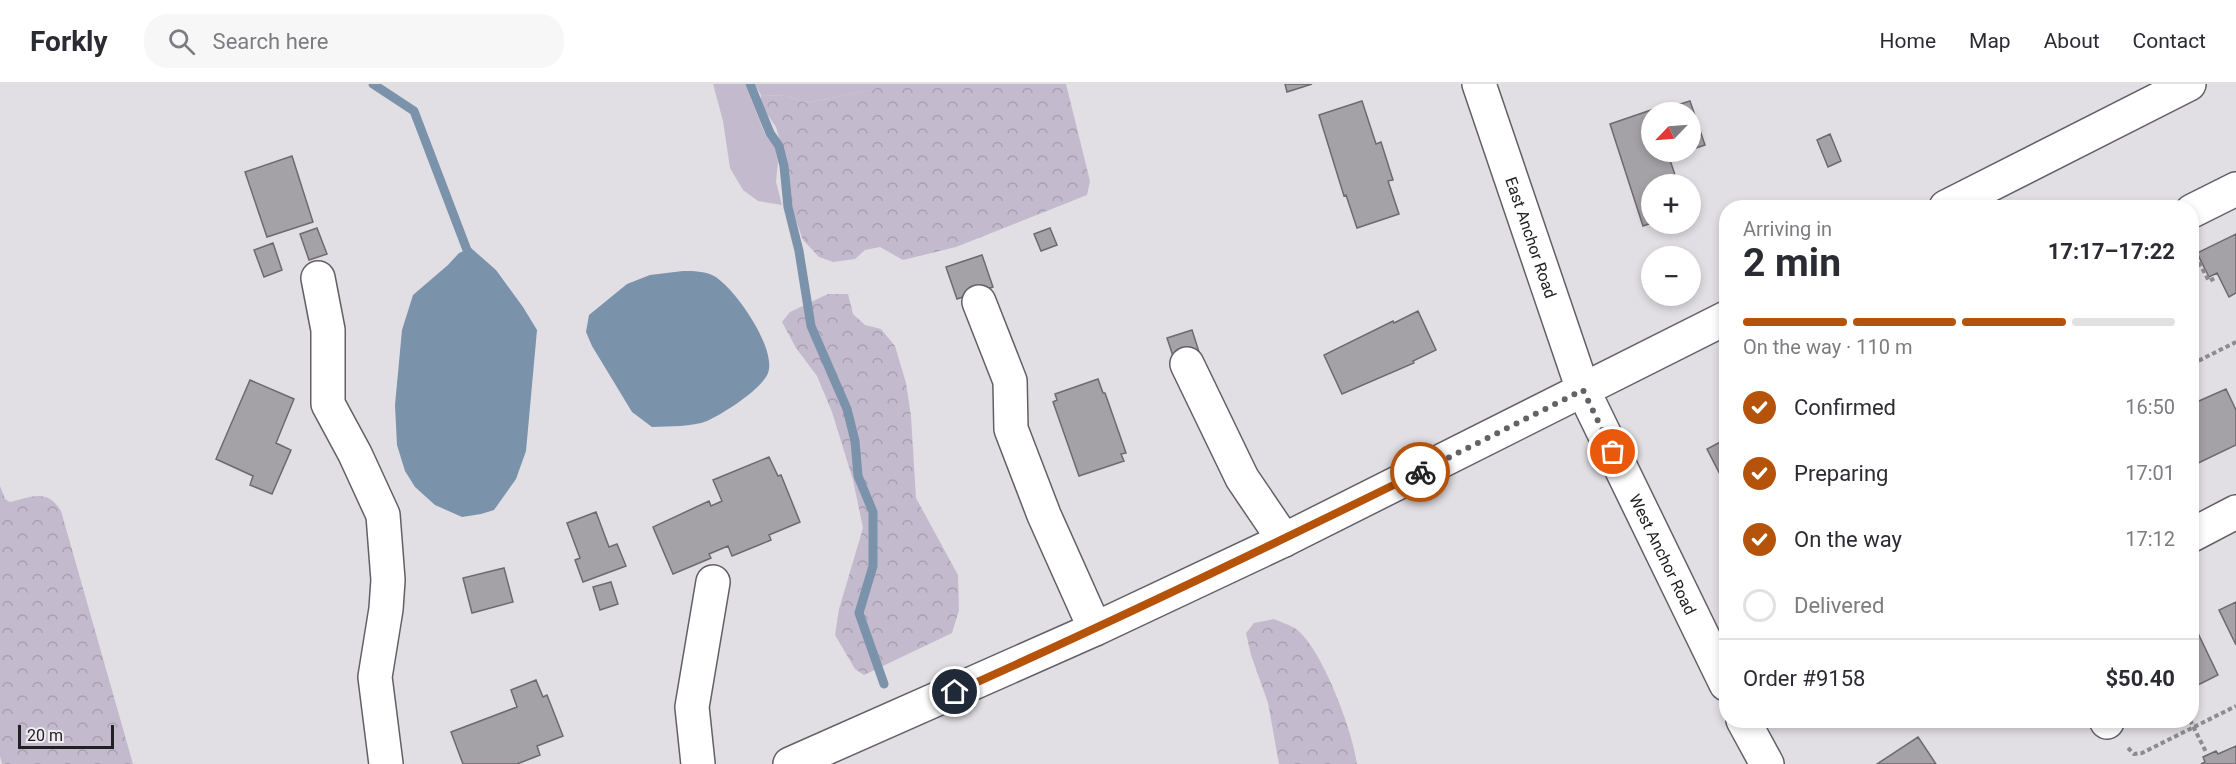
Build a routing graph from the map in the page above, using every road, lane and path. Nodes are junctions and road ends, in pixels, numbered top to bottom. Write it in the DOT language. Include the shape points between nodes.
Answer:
graph roads {
  1 [pos="1479,84"];
  2 [pos="2188,84"];
  3 [pos="2236,189"];
  4 [pos="1960,200"];
  5 [pos="2199,208"];
  6 [pos="2199,262"];
  7 [pos="318,278"];
  8 [pos="2215,278"];
  9 [pos="979,302"];
  10 [pos="1719,322"];
  11 [pos="2236,342"];
  12 [pos="2199,360"];
  13 [pos="1187,364"];
  14 [pos="1583,390"];
  15 [pos="2236,512"];
  16 [pos="2199,531"];
  17 [pos="1284,540"];
  18 [pos="713,582"];
  19 [pos="1095,629"];
  20 [pos="1719,668"];
  21 [pos="2236,706"];
  22 [pos="2199,724"];
  23 [pos="1747,728"];
  24 [pos="2192,728"];
  25 [pos="2194,728"];
  26 [pos="2128,748"];
  27 [pos="2206,752"];
  28 [pos="386,764"];
  29 [pos="698,764"];
  30 [pos="790,764"];
  31 [pos="1767,764"];
  1 -- 14 [label="main road, East Anchor Road"];
  2 -- 4 [label="main road"];
  3 -- 5 [label="main road"];
  6 -- 8 [label="path" via="2209,281"];
  7 -- 28 [label="main road" via="328,330 328,404 383,515 387,590 375,677"];
  9 -- 19 [label="main road" via="1010,381 1011,429"];
  10 -- 14 [label="main road"];
  11 -- 12 [label="path"];
  13 -- 17 [label="main road" via="1242,478"];
  14 -- 17 [label="main road"];
  14 -- 20 [label="main road, West Anchor Road"];
  15 -- 16 [label="main road"];
  17 -- 19 [label="main road"];
  18 -- 29 [label="main road" via="692,707"];
  19 -- 30 [label="main road"];
  21 -- 22 [label="path"];
  23 -- 31 [label="main road"];
  24 -- 26 [label="path" via="2138,754"];
  25 -- 27 [label="path"];
}
